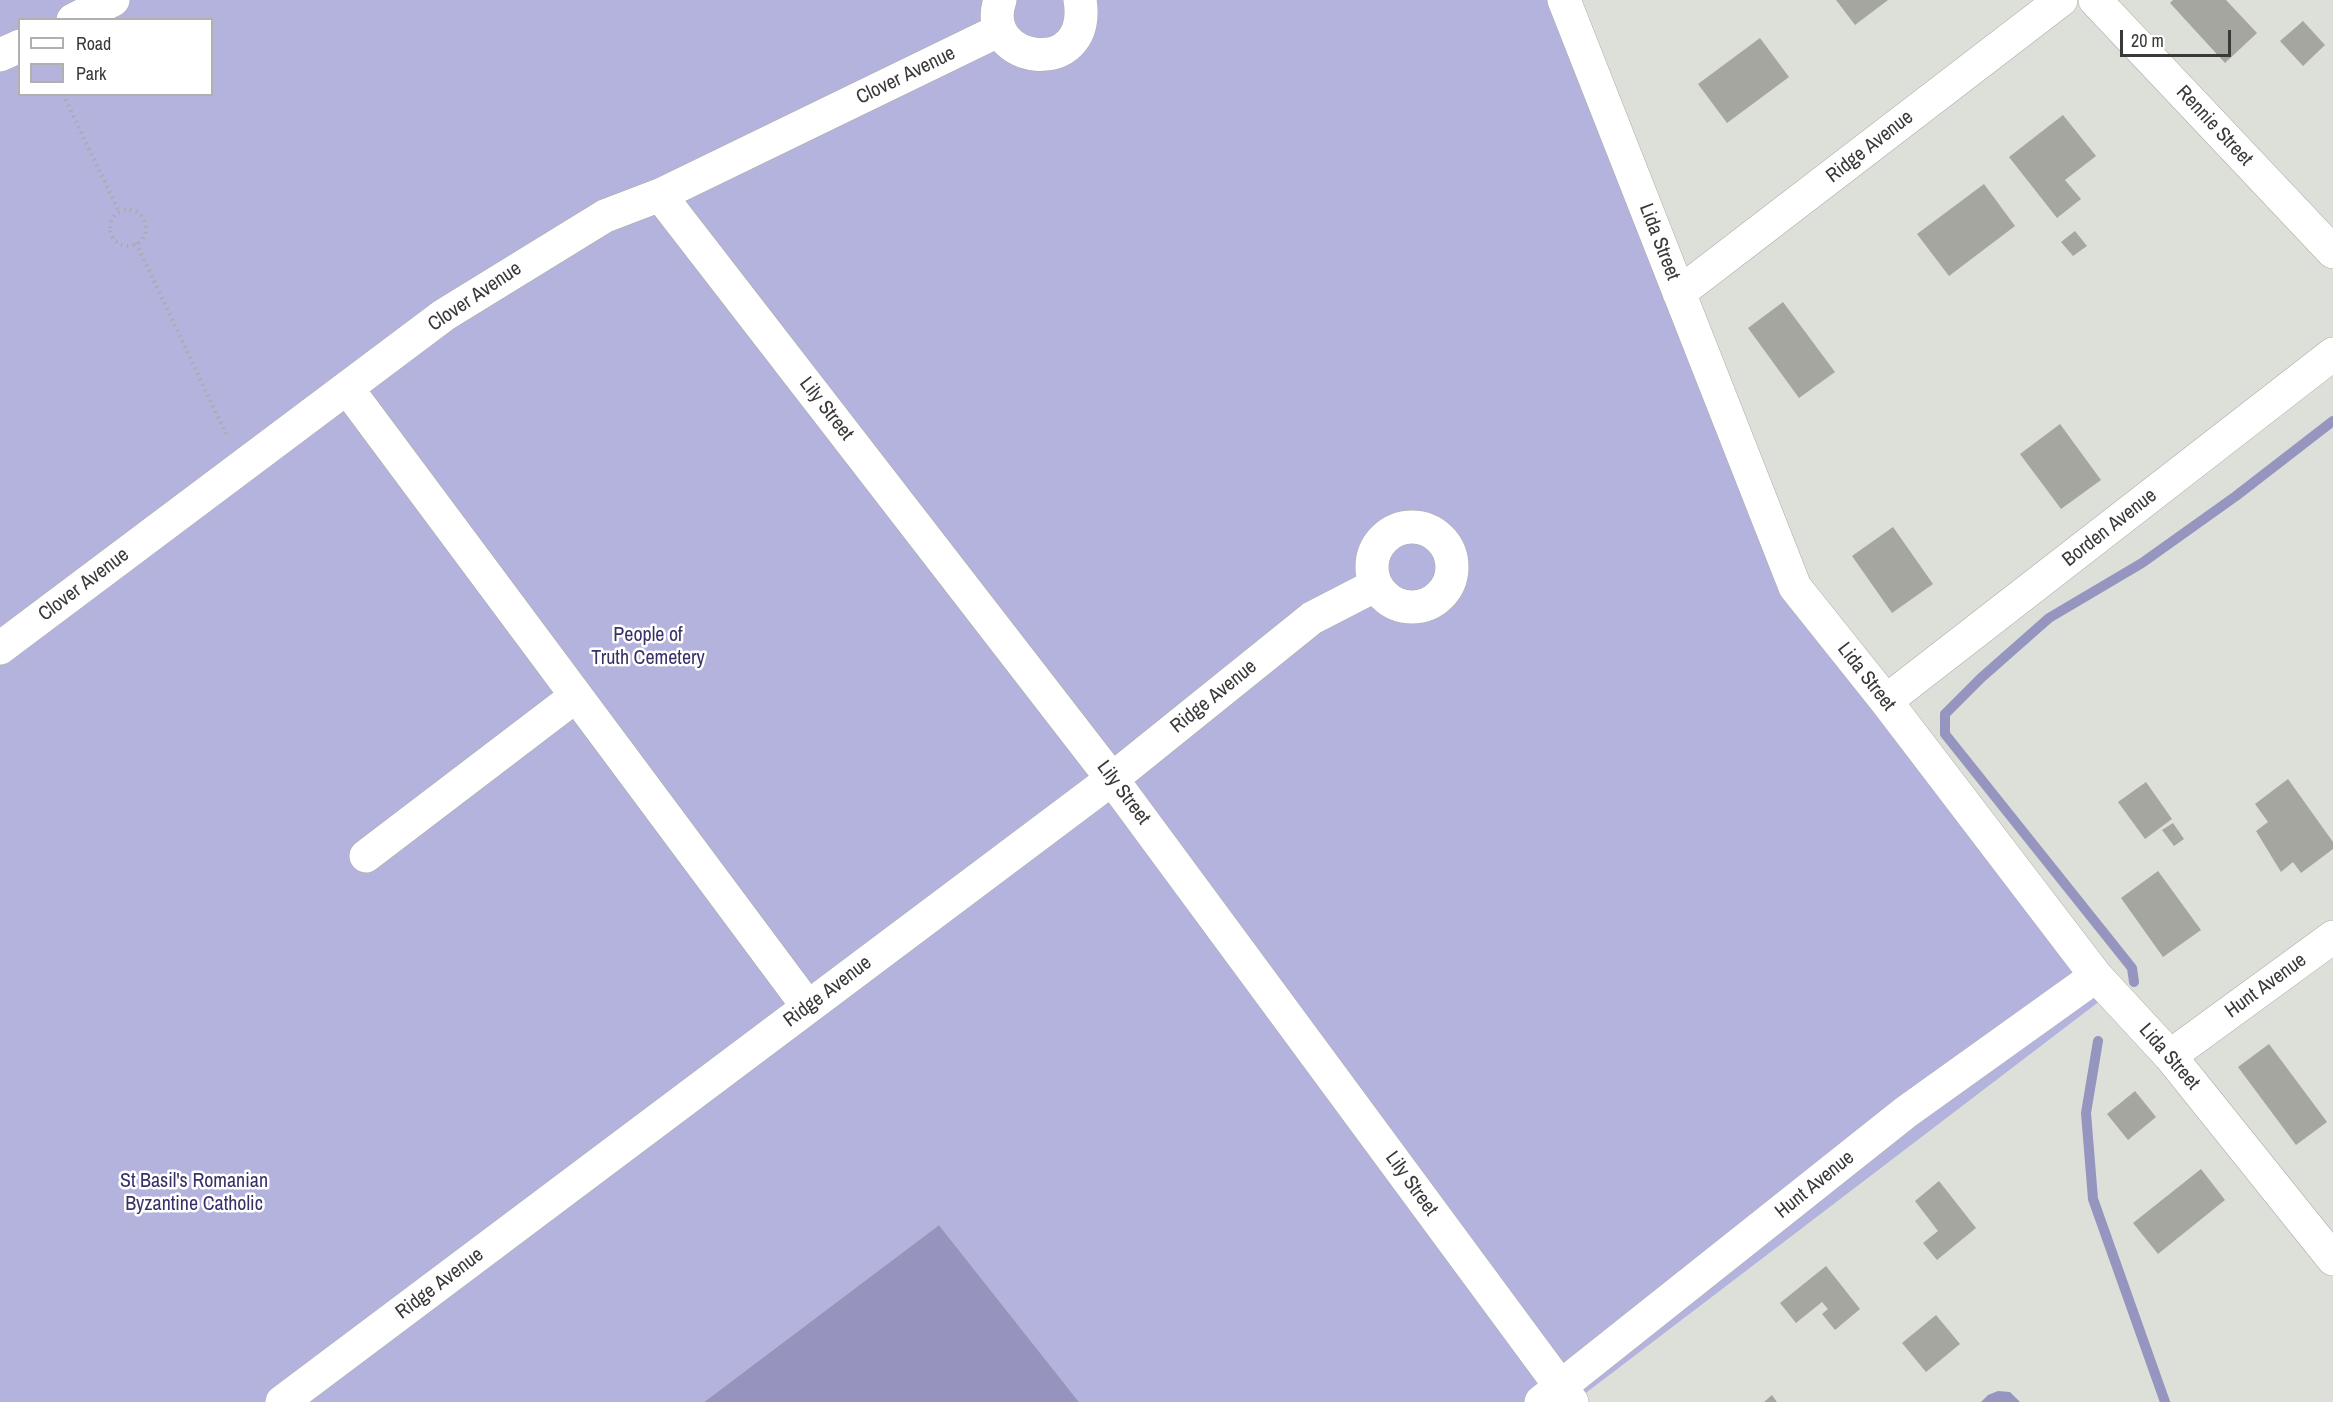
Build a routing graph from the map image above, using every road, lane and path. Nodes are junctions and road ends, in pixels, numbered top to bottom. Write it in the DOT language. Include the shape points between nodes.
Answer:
graph roads {
  1 [pos="113,0"];
  2 [pos="1080,0"];
  3 [pos="1564,0"];
  4 [pos="2061,0"];
  5 [pos="2095,0"];
  6 [pos="1000,15"];
  7 [pos="77,18"];
  8 [pos="18,47"];
  9 [pos="0,55"];
  10 [pos="64,96"];
  11 [pos="660,195"];
  12 [pos="119,212"];
  13 [pos="136,243"];
  14 [pos="2333,252"];
  15 [pos="1679,293"];
  16 [pos="2333,354"];
  17 [pos="347,388"];
  18 [pos="242,467"];
  19 [pos="1376,585"];
  20 [pos="0,648"];
  21 [pos="576,696"];
  22 [pos="1886,701"];
  23 [pos="1112,779"];
  24 [pos="366,856"];
  25 [pos="2333,937"];
  26 [pos="2096,976"];
  27 [pos="808,1007"];
  28 [pos="2170,1056"];
  29 [pos="2333,1258"];
  30 [pos="1558,1397"];
  31 [pos="282,1402"];
  1 -- 7 [label="street"];
  2 -- 6 [label="street, Clover Avenue" via="1080,28 1062,50 1048,55 1034,56 1009,43"];
  3 -- 15 [label="street, Lida Street"];
  4 -- 15 [label="street, Ridge Avenue"];
  5 -- 14 [label="street, Rennie Street"];
  6 -- 11 [label="street, Clover Avenue"];
  8 -- 9 [label="street"];
  10 -- 12 [label="path"];
  11 -- 17 [label="street, Clover Avenue" via="605,216 541,253 444,315"];
  11 -- 23 [label="street, Lily Street"];
  12 -- 13 [label="path" via="110,225 111,236 120,244"];
  12 -- 13 [label="path" via="132,210 145,222 145,234"];
  13 -- 18 [label="path"];
  15 -- 22 [label="street, Lida Street" via="1795,588"];
  16 -- 22 [label="street, Borden Avenue"];
  17 -- 18 [label="street, Clover Avenue"];
  17 -- 21 [label="street"];
  18 -- 20 [label="street, Clover Avenue"];
  19 -- 23 [label="street, Ridge Avenue" via="1312,618"];
  21 -- 24 [label="street"];
  21 -- 27 [label="street"];
  22 -- 26 [label="street, Lida Street"];
  23 -- 27 [label="street, Ridge Avenue"];
  23 -- 30 [label="street, Lily Street"];
  25 -- 28 [label="street, Hunt Avenue"];
  26 -- 28 [label="street, Lida Street"];
  26 -- 30 [label="street, Hunt Avenue" via="1906,1112"];
  27 -- 31 [label="street, Ridge Avenue"];
  28 -- 29 [label="street, Lida Street"];
}
